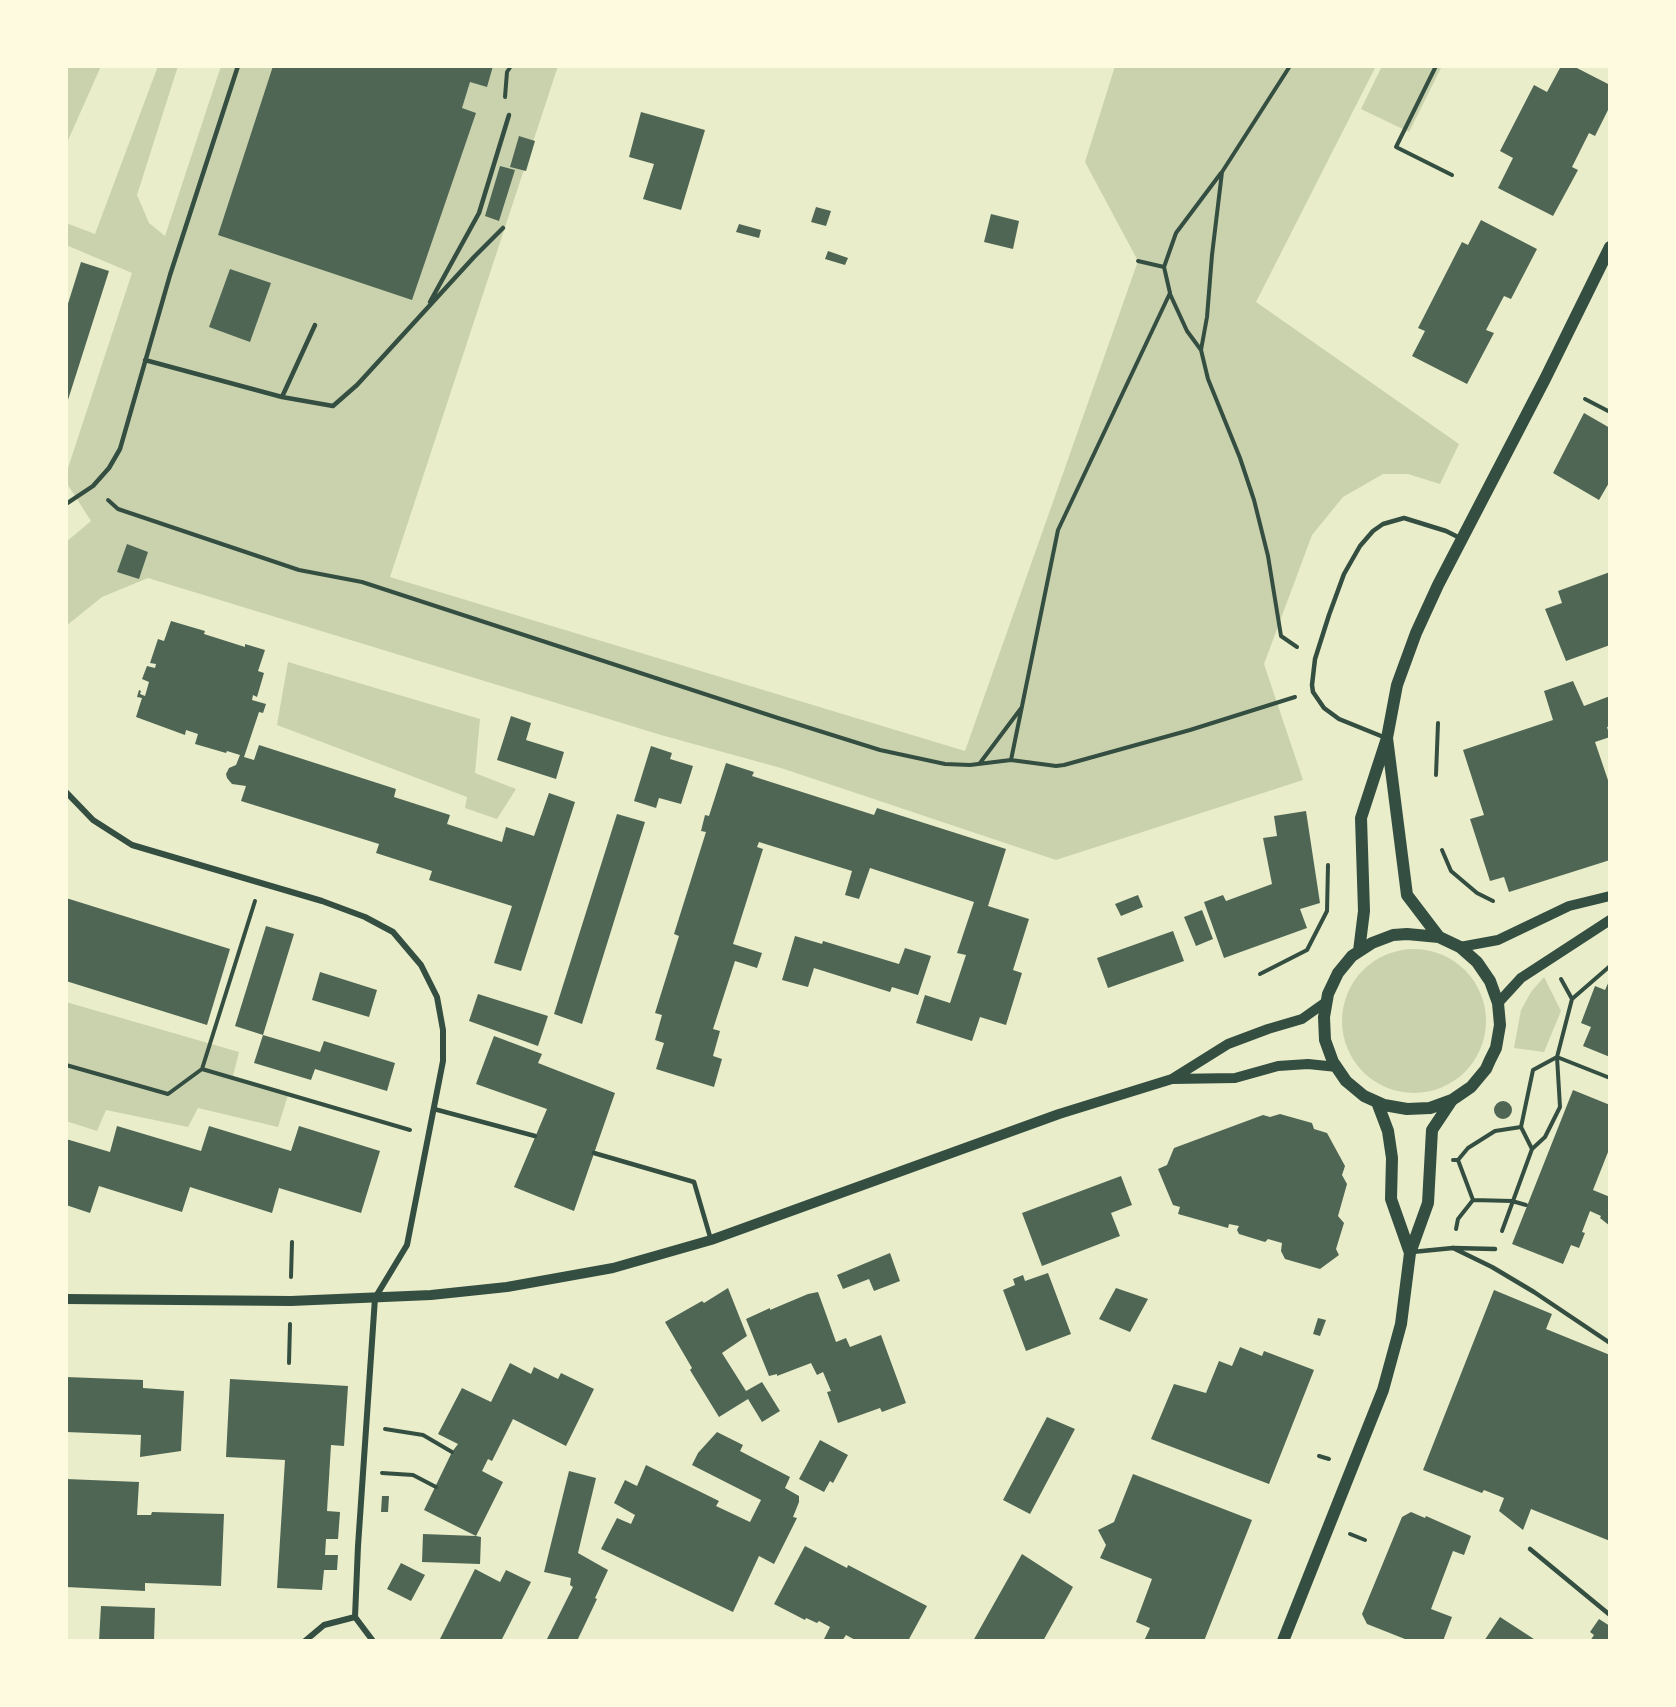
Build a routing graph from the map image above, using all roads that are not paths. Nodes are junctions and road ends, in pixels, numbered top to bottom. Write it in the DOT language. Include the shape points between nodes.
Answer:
graph roads {
  1 [pos="238,66"];
  2 [pos="509,115"];
  3 [pos="503,228"];
  4 [pos="1610,248"];
  5 [pos="426,310"];
  6 [pos="315,325"];
  7 [pos="145,360"];
  8 [pos="282,397"];
  9 [pos="66,504"];
  10 [pos="1463,539"];
  11 [pos="1387,738"];
  12 [pos="66,792"];
  13 [pos="1610,896"];
  14 [pos="1610,920"];
  15 [pos="1439,937"];
  16 [pos="1460,947"];
  17 [pos="1359,951"];
  18 [pos="1326,1002"];
  19 [pos="1498,1003"];
  20 [pos="1337,1067"];
  21 [pos="1172,1079"];
  22 [pos="1452,1100"];
  23 [pos="1377,1102"];
  24 [pos="434,1109"];
  25 [pos="535,1136"];
  26 [pos="594,1153"];
  27 [pos="711,1239"];
  28 [pos="1453,1248"];
  29 [pos="1495,1249"];
  30 [pos="1410,1253"];
  31 [pos="375,1298"];
  32 [pos="66,1299"];
  33 [pos="1610,1343"];
  34 [pos="1530,1549"];
  35 [pos="1610,1615"];
  36 [pos="355,1617"];
  37 [pos="305,1641"];
  38 [pos="373,1641"];
  39 [pos="1283,1641"];
  1 -- 7 [label="lane"];
  2 -- 5 [label="lane" via="479,213"];
  3 -- 5 [label="lane"];
  4 -- 10 [label="main road"];
  5 -- 8 [label="lane" via="357,385 333,405"];
  6 -- 8 [label="lane"];
  7 -- 8 [label="lane"];
  7 -- 9 [label="lane" via="120,449 93,486"];
  10 -- 11 [label="main road" via="1416,633 1397,685"];
  10 -- 11 [label="lane" via="1404,518 1388,521 1360,546 1344,574 1316,659 1313,692 1324,708 1339,719"];
  11 -- 15 [label="main road" via="1407,895"];
  11 -- 17 [label="main road" via="1361,818 1364,912"];
  12 -- 24 [label="street" via="93,820 132,845 261,882 365,917 393,932 421,965 437,997 443,1061"];
  13 -- 16 [label="street" via="1569,906 1498,940"];
  14 -- 19 [label="street" via="1521,978"];
  15 -- 16 [label="main road"];
  15 -- 17 [label="main road" via="1393,935"];
  16 -- 19 [label="main road" via="1478,962"];
  17 -- 18 [label="main road" via="1338,973"];
  18 -- 20 [label="main road" via="1325,1040"];
  18 -- 21 [label="street" via="1302,1019 1228,1044"];
  19 -- 22 [label="main road" via="1496,1048 1486,1069"];
  20 -- 21 [label="street" via="1278,1066 1235,1078"];
  20 -- 23 [label="main road" via="1346,1081"];
  21 -- 27 [label="street" via="1048,1118"];
  22 -- 23 [label="main road" via="1430,1108 1407,1109"];
  22 -- 30 [label="main road" via="1432,1130 1428,1203"];
  23 -- 30 [label="main road" via="1388,1131 1392,1199"];
  24 -- 25 [label="lane"];
  24 -- 31 [label="street" via="407,1245"];
  26 -- 27 [label="lane" via="694,1182"];
  27 -- 31 [label="street" via="613,1268 507,1287"];
  28 -- 29 [label="lane"];
  28 -- 30 [label="lane"];
  28 -- 33 [label="lane" via="1534,1292"];
  30 -- 39 [label="main road" via="1401,1324 1383,1390"];
  31 -- 32 [label="street"];
  31 -- 36 [label="street"];
  34 -- 35 [label="lane"];
  36 -- 37 [label="street" via="324,1625"];
  36 -- 38 [label="street"];
}
